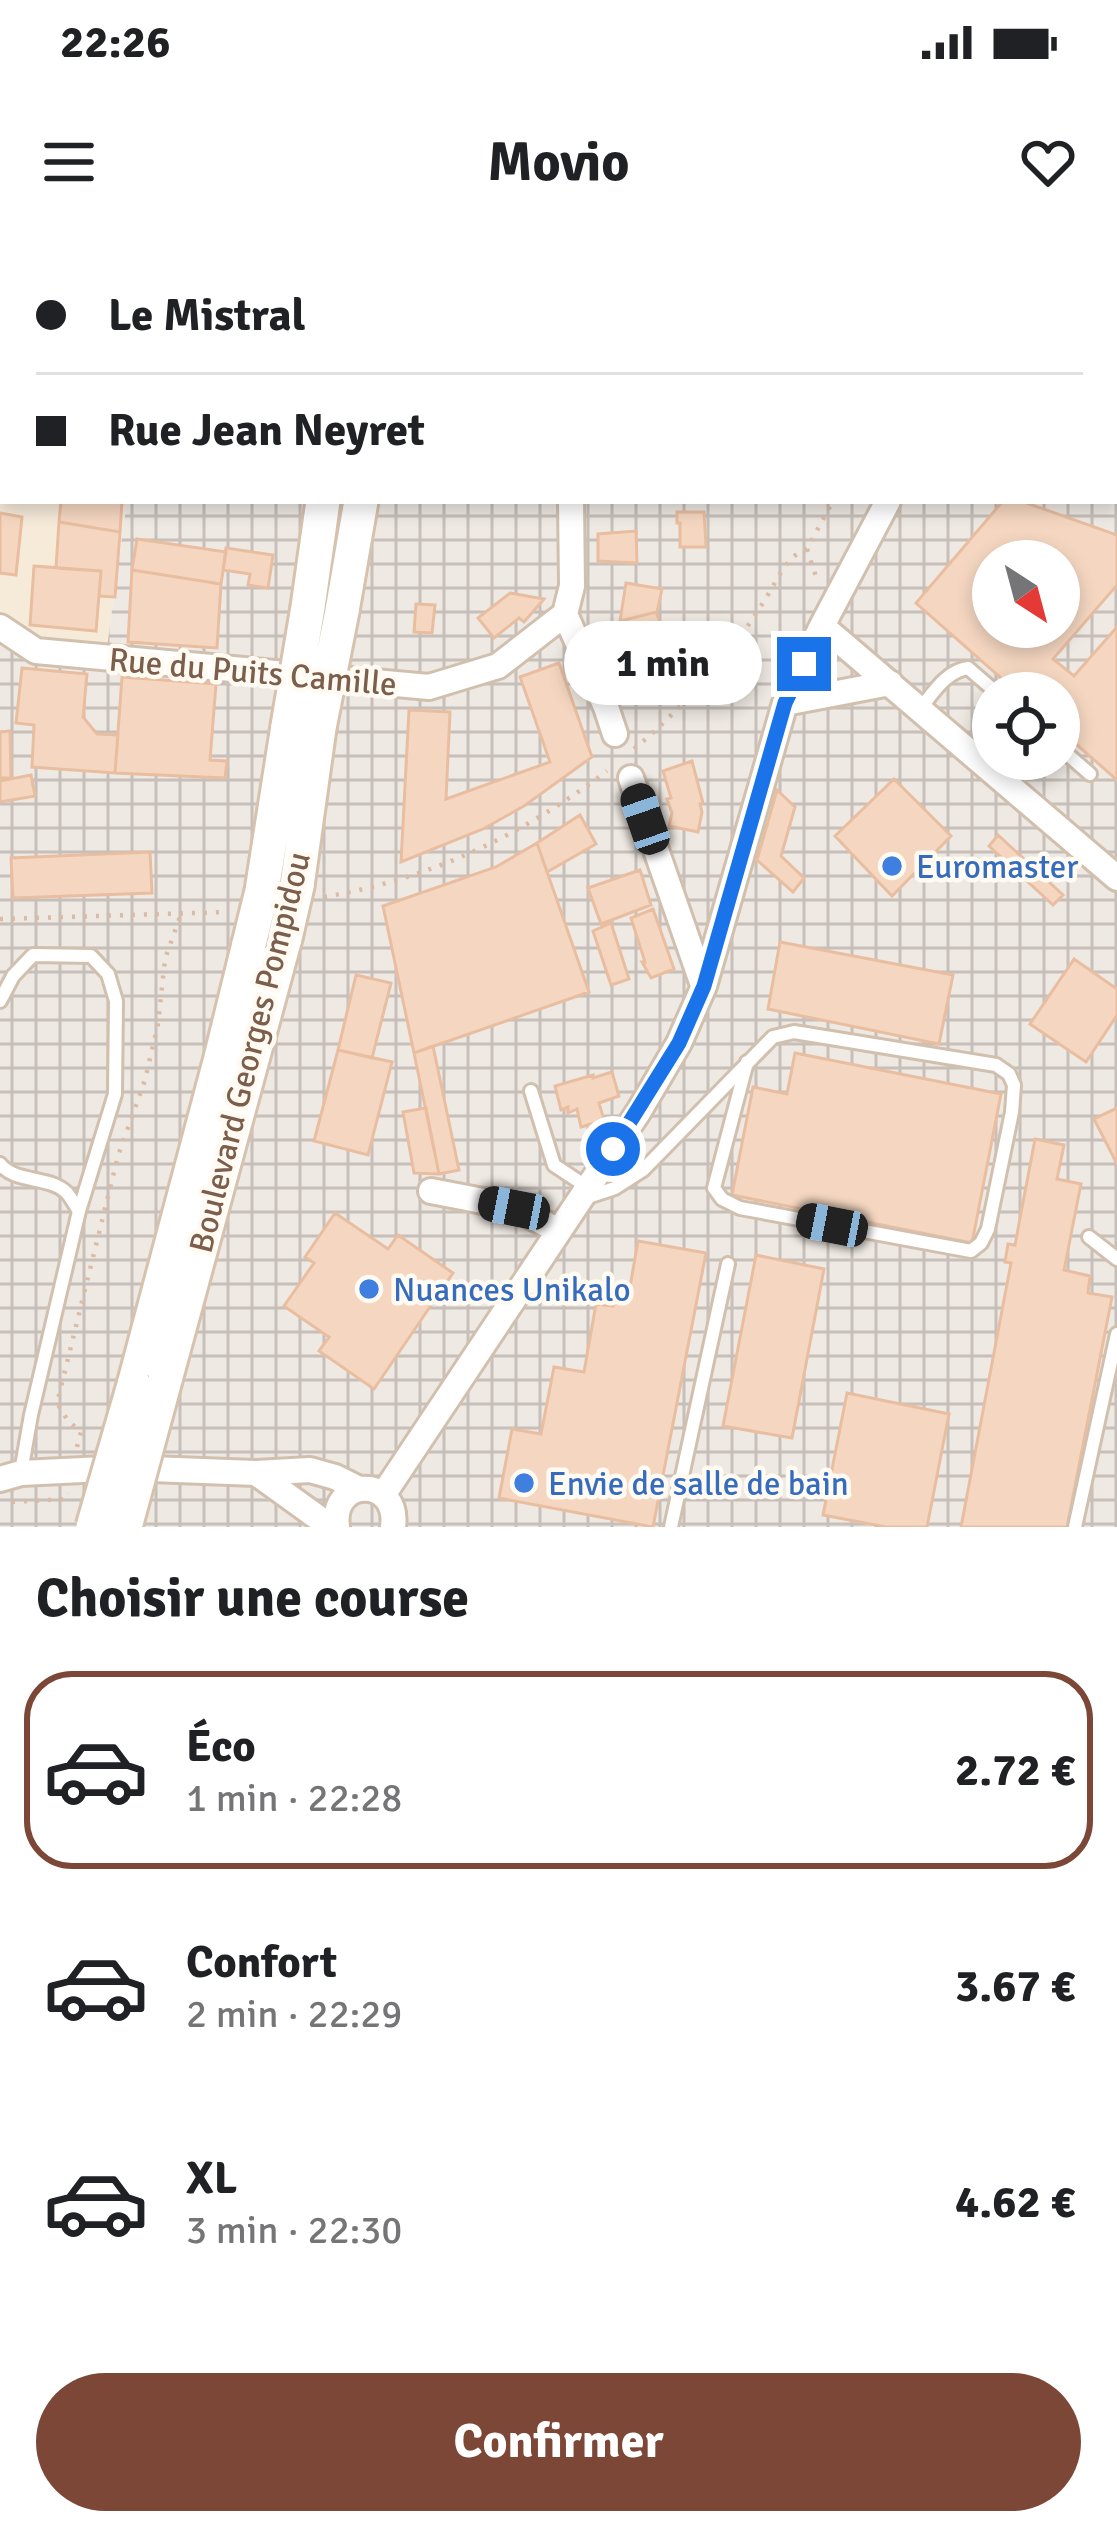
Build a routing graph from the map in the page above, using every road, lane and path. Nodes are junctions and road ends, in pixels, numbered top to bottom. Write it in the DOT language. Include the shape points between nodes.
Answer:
graph roads {
  1 [pos="323,504"];
  2 [pos="360,504"];
  3 [pos="571,504"];
  4 [pos="830,504"];
  5 [pos="886,504"];
  6 [pos="807,549"];
  7 [pos="837,597"];
  8 [pos="565,614"];
  9 [pos="822,626"];
  10 [pos="0,627"];
  11 [pos="973,672"];
  12 [pos="890,683"];
  13 [pos="785,703"];
  14 [pos="920,709"];
  15 [pos="304,727"];
  16 [pos="615,734"];
  17 [pos="1080,765"];
  18 [pos="621,769"];
  19 [pos="1090,774"];
  20 [pos="1117,878"];
  21 [pos="304,892"];
  22 [pos="181,914"];
  23 [pos="250,915"];
  24 [pos="0,919"];
  25 [pos="704,986"];
  26 [pos="0,1001"];
  27 [pos="748,1062"];
  28 [pos="531,1090"];
  29 [pos="0,1164"];
  30 [pos="431,1192"];
  31 [pos="582,1194"];
  32 [pos="79,1211"];
  33 [pos="557,1231"];
  34 [pos="1089,1237"];
  35 [pos="1117,1258"];
  36 [pos="728,1264"];
  37 [pos="1117,1334"];
  38 [pos="149,1383"];
  39 [pos="72,1472"];
  40 [pos="256,1473"];
  41 [pos="11,1476"];
  42 [pos="371,1492"];
  43 [pos="94,1527"];
  44 [pos="125,1527"];
  45 [pos="334,1527"];
  46 [pos="393,1527"];
  47 [pos="671,1527"];
  48 [pos="1075,1527"];
  1 -- 15 [label="main road, Boulevard Georges Pompidou, bridge"];
  2 -- 15 [label="main road, Boulevard Georges Pompidou, bridge" via="342,611"];
  3 -- 8 [label="street"];
  4 -- 6 [label="path"];
  5 -- 7 [label="street"];
  6 -- 7 [label="path" via="818,584"];
  6 -- 18 [label="path" via="793,554 747,628"];
  7 -- 9 [label="street"];
  8 -- 10 [label="street, Rue du Puits Camille" via="498,666 429,688 36,651"];
  8 -- 16 [label="street"];
  9 -- 12 [label="street"];
  9 -- 13 [label="street"];
  11 -- 14 [label="lane" via="958,669"];
  12 -- 13 [label="street"];
  12 -- 14 [label="street"];
  13 -- 25 [label="street"];
  14 -- 20 [label="street"];
  15 -- 21 [label="main road, Boulevard Georges Pompidou"];
  15 -- 23 [label="main road, Boulevard Georges Pompidou"];
  17 -- 19 [label="lane"];
  18 -- 21 [label="path" via="491,846 374,888"];
  18 -- 25 [label="street"];
  21 -- 38 [label="main road, Boulevard Georges Pompidou, bridge"];
  22 -- 23 [label="path"];
  22 -- 24 [label="path"];
  22 -- 39 [label="path" via="57,1403 81,1432"];
  23 -- 38 [label="main road, Boulevard Georges Pompidou"];
  25 -- 31 [label="street" via="669,1060"];
  26 -- 32 [label="lane" via="33,955 91,956 108,974 116,1000 115,1094"];
  27 -- 27 [label="lane" via="773,1037 794,1032 996,1065 1009,1074 1012,1112 981,1244 971,1251 722,1199 714,1188"];
  27 -- 31 [label="lane" via="643,1170 615,1188"];
  28 -- 31 [label="lane" via="554,1165"];
  29 -- 32 [label="lane" via="55,1186"];
  30 -- 33 [label="street" via="514,1208"];
  31 -- 33 [label="street"];
  32 -- 41 [label="lane"];
  33 -- 42 [label="street"];
  34 -- 35 [label="lane"];
  36 -- 47 [label="lane"];
  37 -- 48 [label="lane"];
  38 -- 43 [label="main road, Boulevard Georges Pompidou, bridge"];
  38 -- 44 [label="main road, Boulevard Georges Pompidou, bridge"];
  39 -- 40 [label="street"];
  39 -- 41 [label="street"];
  40 -- 42 [label="street" via="310,1470"];
  40 -- 45 [label="street"];
  42 -- 45 [label="street" via="350,1492"];
  42 -- 46 [label="street" via="393,1509"];
}
